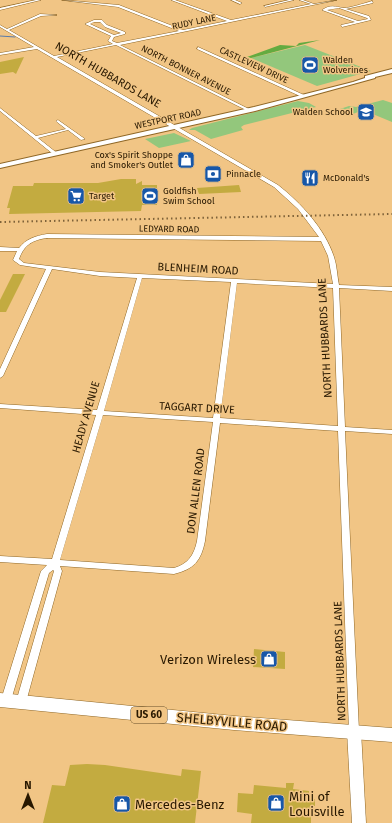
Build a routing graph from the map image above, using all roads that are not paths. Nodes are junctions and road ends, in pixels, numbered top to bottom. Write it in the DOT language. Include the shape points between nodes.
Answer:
graph roads {
  1 [pos="40,0"];
  2 [pos="63,0"];
  3 [pos="172,0"];
  4 [pos="232,0"];
  5 [pos="293,0"];
  6 [pos="300,0"];
  7 [pos="336,0"];
  8 [pos="372,2"];
  9 [pos="241,3"];
  10 [pos="314,4"];
  11 [pos="265,6"];
  12 [pos="326,8"];
  13 [pos="344,8"];
  14 [pos="0,9"];
  15 [pos="56,15"];
  16 [pos="230,21"];
  17 [pos="358,22"];
  18 [pos="0,26"];
  19 [pos="342,26"];
  20 [pos="7,30"];
  21 [pos="184,31"];
  22 [pos="114,36"];
  23 [pos="117,44"];
  24 [pos="37,48"];
  25 [pos="198,48"];
  26 [pos="0,54"];
  27 [pos="54,57"];
  28 [pos="392,71"];
  29 [pos="303,96"];
  30 [pos="0,109"];
  31 [pos="248,110"];
  32 [pos="58,121"];
  33 [pos="176,128"];
  34 [pos="70,129"];
  35 [pos="35,137"];
  36 [pos="83,139"];
  37 [pos="55,153"];
  38 [pos="0,166"];
  39 [pos="322,239"];
  40 [pos="0,249"];
  41 [pos="20,250"];
  42 [pos="50,268"];
  43 [pos="140,276"];
  44 [pos="234,281"];
  45 [pos="336,286"];
  46 [pos="392,289"];
  47 [pos="0,376"];
  48 [pos="0,406"];
  49 [pos="100,413"];
  50 [pos="216,420"];
  51 [pos="342,428"];
  52 [pos="392,432"];
  53 [pos="0,559"];
  54 [pos="55,564"];
  55 [pos="9,701"];
  56 [pos="354,731"];
  57 [pos="392,735"];
  58 [pos="359,823"];
  1 -- 14 [label="street"];
  2 -- 21 [label="street" via="118,5"];
  3 -- 16 [label="street"];
  4 -- 9 [label="street"];
  5 -- 11 [label="street"];
  6 -- 10 [label="street"];
  7 -- 10 [label="street, RUDY LANE"];
  8 -- 13 [label="street"];
  10 -- 12 [label="street"];
  10 -- 16 [label="street, RUDY LANE"];
  12 -- 13 [label="street"];
  12 -- 17 [label="street" via="325,11"];
  13 -- 17 [label="street" via="370,19"];
  15 -- 20 [label="street" via="43,15"];
  16 -- 21 [label="street, RUDY LANE"];
  17 -- 19 [label="street"];
  18 -- 20 [label="street, NORTH HUBBARDS LANE"];
  20 -- 24 [label="street, NORTH HUBBARDS LANE"];
  21 -- 23 [label="street, RUDY LANE"];
  22 -- 22 [label="street" via="100,29 88,24 101,21 106,26 124,33"];
  22 -- 23 [label="street" via="110,41"];
  23 -- 27 [label="street, RUDY LANE"];
  23 -- 31 [label="street, NORTH BONNER AVENUE"];
  24 -- 26 [label="street"];
  24 -- 27 [label="street, NORTH HUBBARDS LANE"];
  25 -- 29 [label="street, CASTLEVIEW DRIVE"];
  27 -- 33 [label="street, NORTH HUBBARDS LANE"];
  28 -- 29 [label="main road, WESTPORT ROAD"];
  29 -- 31 [label="main road, WESTPORT ROAD"];
  30 -- 35 [label="street"];
  31 -- 33 [label="main road, WESTPORT ROAD"];
  32 -- 34 [label="street"];
  33 -- 37 [label="main road, WESTPORT ROAD"];
  33 -- 39 [label="street, NORTH HUBBARDS LANE" via="282,190"];
  34 -- 35 [label="street"];
  34 -- 36 [label="street"];
  35 -- 37 [label="street"];
  37 -- 38 [label="main road, WESTPORT ROAD"];
  39 -- 41 [label="street, LEDYARD ROAD" via="47,236 31,239"];
  39 -- 45 [label="street, NORTH HUBBARDS LANE" via="330,255"];
  40 -- 41 [label="street"];
  41 -- 42 [label="street, BLENHEIM ROAD" via="16,260 18,263"];
  42 -- 43 [label="street, BLENHEIM ROAD"];
  42 -- 47 [label="street"];
  43 -- 44 [label="street, BLENHEIM ROAD"];
  43 -- 49 [label="street, HEADY AVENUE"];
  44 -- 45 [label="street, BLENHEIM ROAD"];
  44 -- 50 [label="street, DON ALLEN ROAD"];
  45 -- 46 [label="street, BLENHEIM ROAD"];
  45 -- 51 [label="street, NORTH HUBBARDS LANE"];
  48 -- 49 [label="street, TAGGART DRIVE"];
  49 -- 50 [label="street, TAGGART DRIVE"];
  49 -- 54 [label="street, HEADY AVENUE"];
  50 -- 51 [label="street, TAGGART DRIVE"];
  50 -- 54 [label="street, DON ALLEN ROAD" via="201,542 195,560 186,567 174,571"];
  51 -- 52 [label="street, TAGGART DRIVE"];
  51 -- 56 [label="street, NORTH HUBBARDS LANE"];
  53 -- 54 [label="street, DON ALLEN ROAD"];
  54 -- 55 [label="street, HEADY AVENUE" via="58,571"];
  54 -- 55 [label="street, HEADY AVENUE" via="45,571"];
  55 -- 56 [label="main road, SHELBYVILLE ROAD / US 60" via="234,723"];
  56 -- 57 [label="main road, SHELBYVILLE ROAD / US 60"];
  56 -- 58 [label="street"];
}
